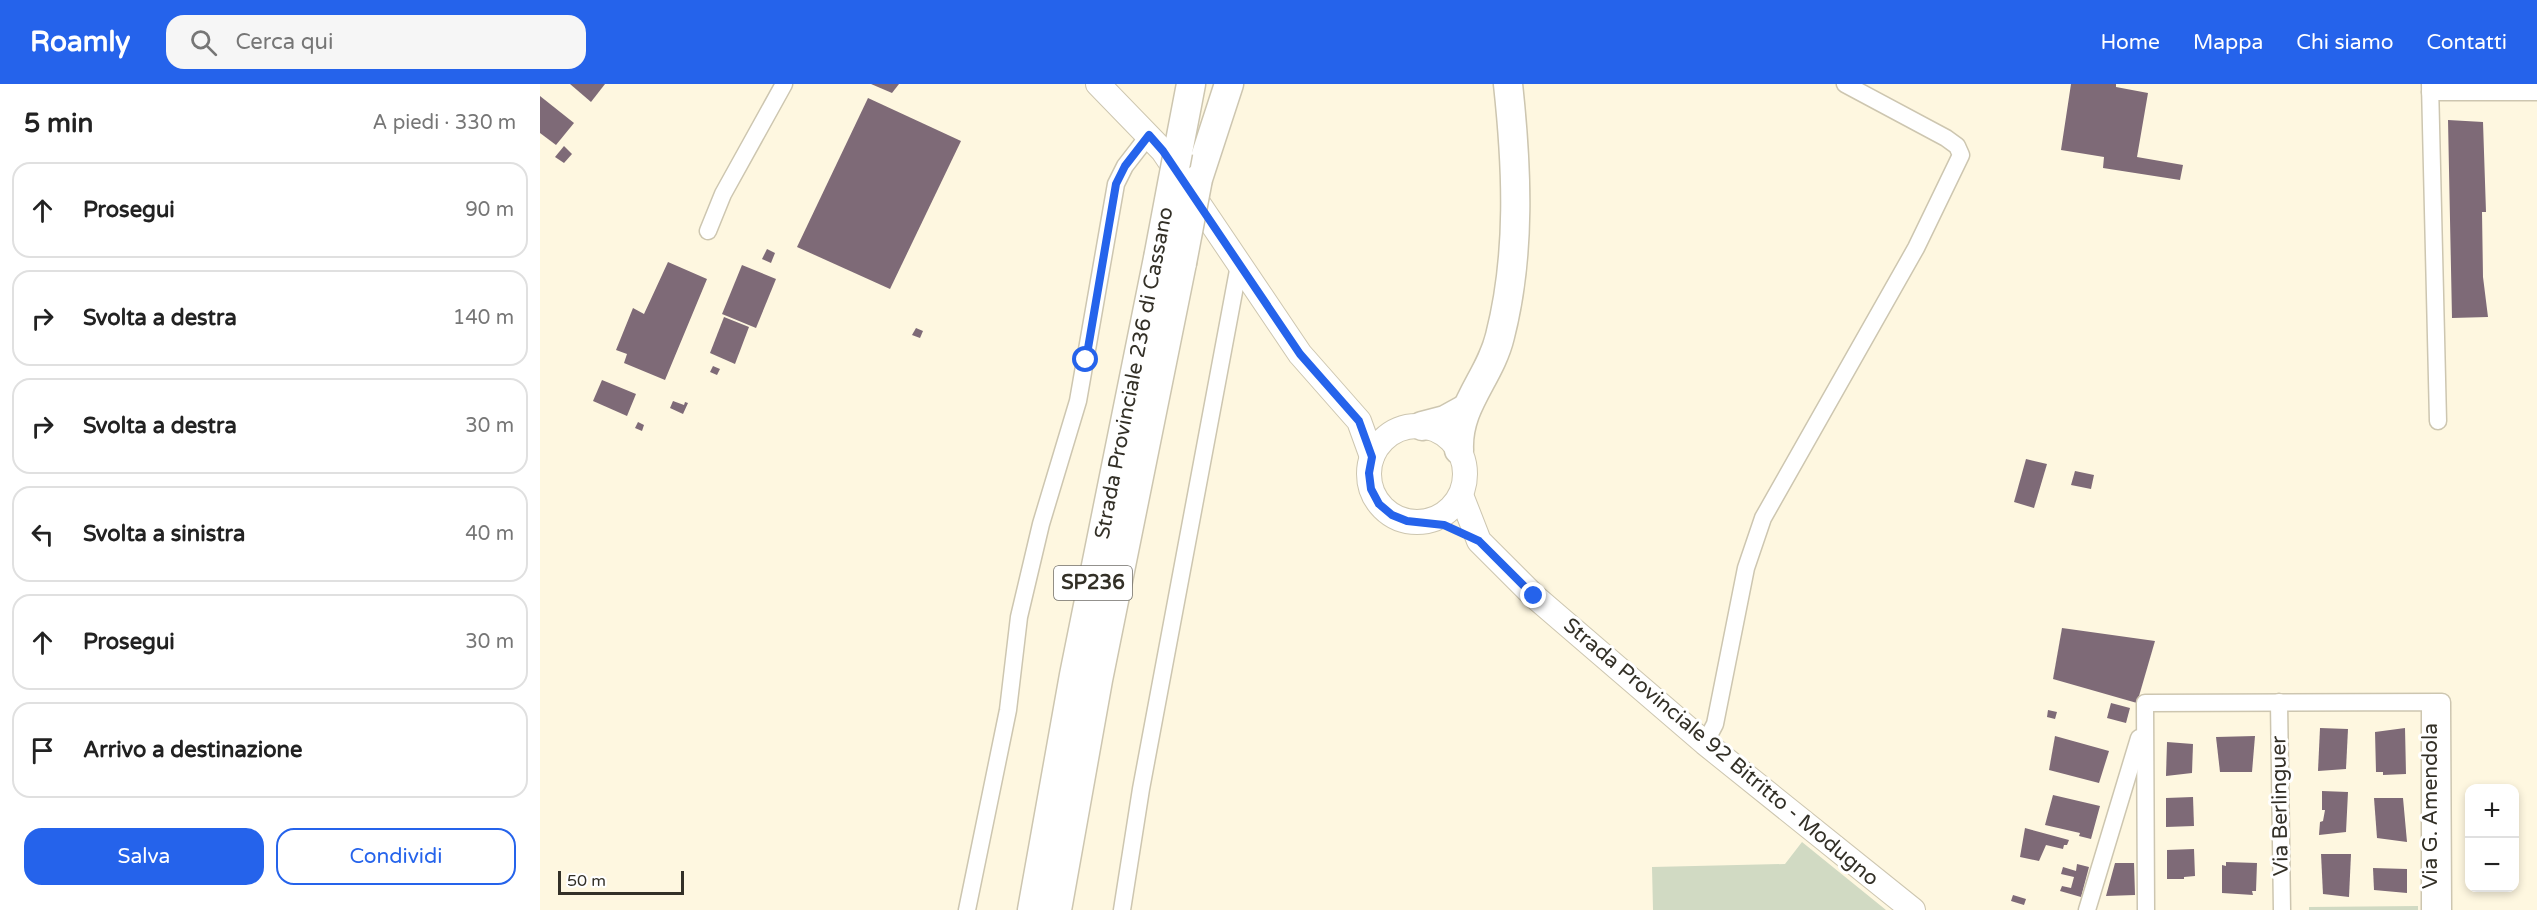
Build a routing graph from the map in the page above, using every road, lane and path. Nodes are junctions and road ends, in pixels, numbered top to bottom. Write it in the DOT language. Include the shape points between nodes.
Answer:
graph roads {
  1 [pos="784,84"];
  2 [pos="1098,84"];
  3 [pos="1191,84"];
  4 [pos="1215,84"];
  5 [pos="1229,84"];
  6 [pos="1508,84"];
  7 [pos="1845,84"];
  8 [pos="2430,88"];
  9 [pos="2537,92"];
  10 [pos="1149,135"];
  11 [pos="1198,179"];
  12 [pos="708,231"];
  13 [pos="1170,261"];
  14 [pos="1239,265"];
  15 [pos="1465,409"];
  16 [pos="1359,421"];
  17 [pos="2438,421"];
  18 [pos="1411,428"];
  19 [pos="1460,450"];
  20 [pos="1372,457"];
  21 [pos="1461,495"];
  22 [pos="1423,522"];
  23 [pos="1479,541"];
  24 [pos="2278,702"];
  25 [pos="2145,711"];
  26 [pos="1705,743"];
  27 [pos="2436,851"];
  28 [pos="968,910"];
  29 [pos="1032,910"];
  30 [pos="1057,910"];
  31 [pos="1122,910"];
  32 [pos="1913,910"];
  33 [pos="2087,910"];
  34 [pos="2146,910"];
  35 [pos="2282,910"];
  36 [pos="2430,910"];
  37 [pos="2443,910"];
  1 -- 12 [label="street" via="723,194"];
  2 -- 10 [label="main road"];
  3 -- 13 [label="highway, Strada Provinciale 236 di Cassano / SP236, bridge" via="1178,152"];
  4 -- 11 [label="highway, Strada Provinciale 236 di Cassano / SP236"];
  5 -- 11 [label="highway"];
  6 -- 15 [label="highway" via="1515,158 1508,299 1491,362"];
  7 -- 26 [label="street" via="1946,138 1961,155 1916,248 1760,526 1746,568 1716,724"];
  8 -- 9 [label="street"];
  8 -- 17 [label="street"];
  10 -- 14 [label="main road"];
  10 -- 28 [label="street" via="1116,184 1078,401 1018,617 1008,710"];
  11 -- 13 [label="highway, Strada Provinciale 236 di Cassano / SP236, bridge"];
  13 -- 29 [label="highway, Strada Provinciale 236 di Cassano / SP236" via="1074,675"];
  13 -- 30 [label="highway, Strada Provinciale 236 di Cassano / SP236"];
  14 -- 16 [label="main road" via="1300,354"];
  14 -- 31 [label="street"];
  15 -- 18 [label="highway" via="1445,420"];
  15 -- 19 [label="highway"];
  16 -- 18 [label="main road" via="1379,427"];
  16 -- 20 [label="main road"];
  18 -- 19 [label="main road" via="1437,430"];
  18 -- 20 [label="main road" via="1378,445"];
  19 -- 21 [label="main road" via="1465,472"];
  20 -- 22 [label="main road" via="1371,489 1379,504 1399,518"];
  21 -- 22 [label="main road" via="1452,508"];
  21 -- 23 [label="main road"];
  22 -- 23 [label="main road" via="1444,525"];
  23 -- 26 [label="main road, Strada Provinciale 92 Bitritto - Modugno" via="1555,615"];
  24 -- 25 [label="street"];
  24 -- 27 [label="street, Via G. Amendola" via="2436,702"];
  24 -- 35 [label="street, Via Berlinguer"];
  25 -- 33 [label="street"];
  25 -- 34 [label="street"];
  26 -- 32 [label="main road, Strada Provinciale 92 Bitritto - Modugno"];
  27 -- 36 [label="street, Via G. Amendola"];
  27 -- 37 [label="street"];
}
